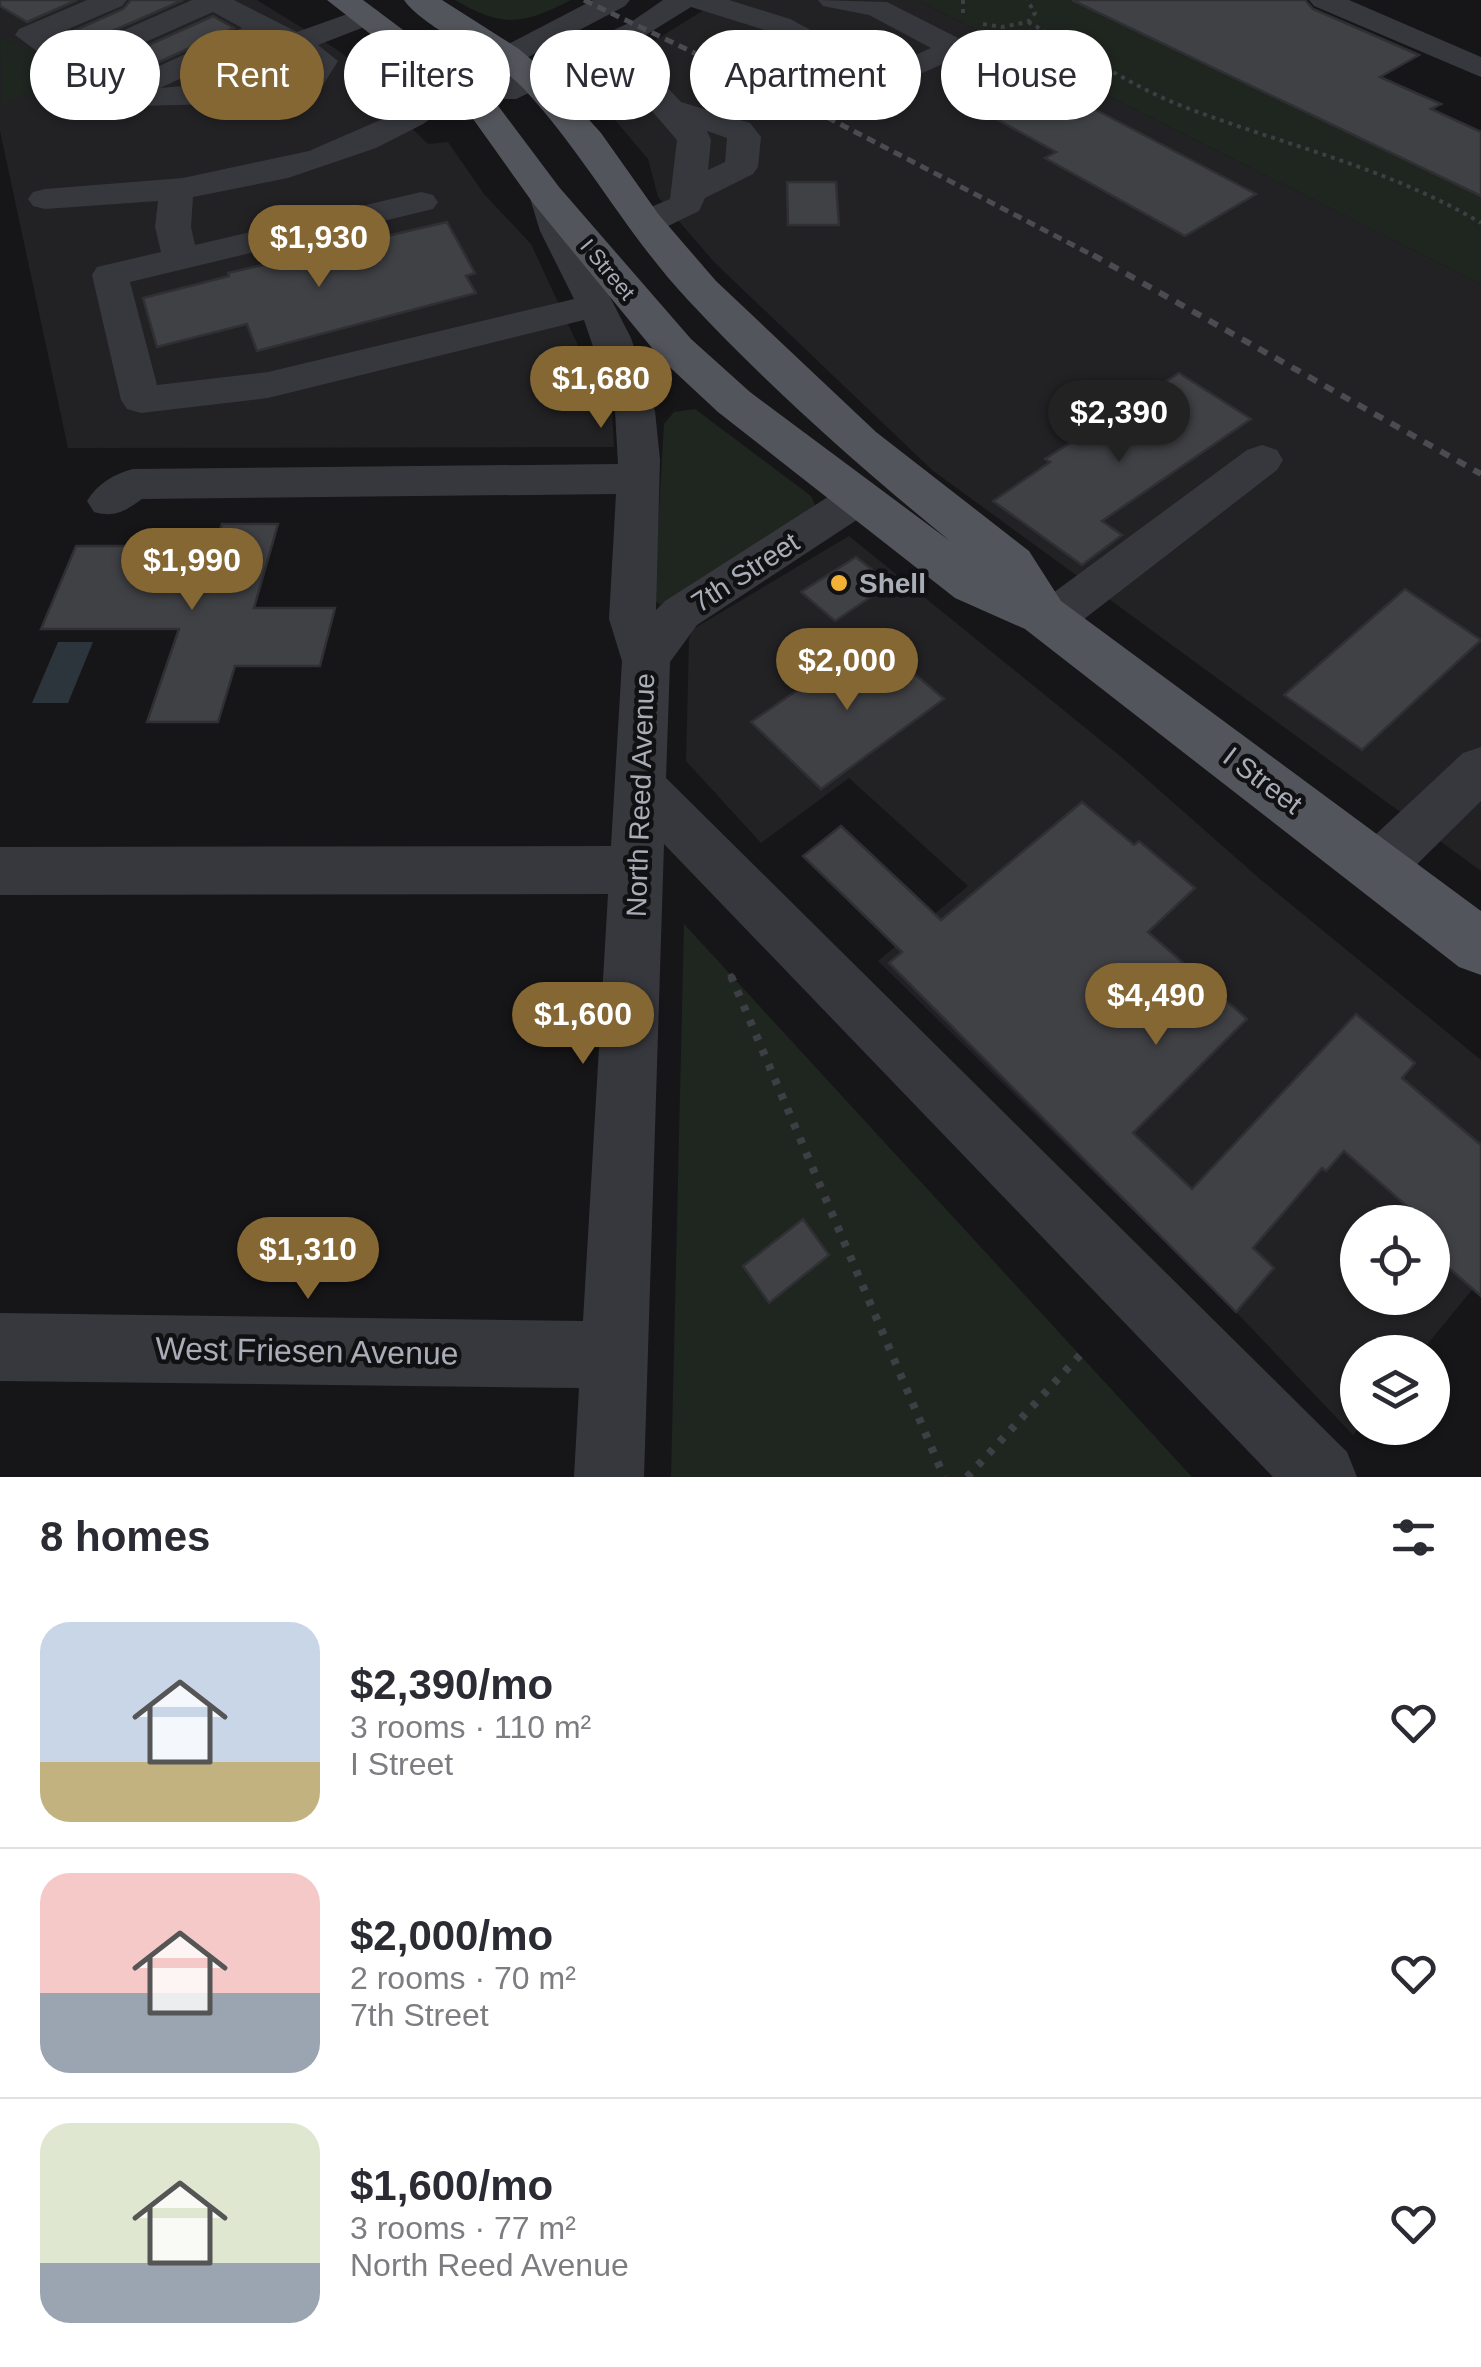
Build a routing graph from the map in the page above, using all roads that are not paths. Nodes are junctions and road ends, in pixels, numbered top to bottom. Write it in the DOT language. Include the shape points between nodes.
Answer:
graph roads {
  1 [pos="112,0"];
  2 [pos="420,0"];
  3 [pos="615,0"];
  4 [pos="682,0"];
  5 [pos="698,0"];
  6 [pos="1324,0"];
  7 [pos="212,1"];
  8 [pos="838,1"];
  9 [pos="355,8"];
  10 [pos="779,25"];
  11 [pos="266,28"];
  12 [pos="42,30"];
  13 [pos="147,30"];
  14 [pos="270,30"];
  15 [pos="317,30"];
  16 [pos="384,30"];
  17 [pos="638,30"];
  18 [pos="530,66"];
  19 [pos="521,68"];
  20 [pos="1481,68"];
  21 [pos="510,73"];
  22 [pos="160,76"];
  23 [pos="670,107"];
  24 [pos="673,110"];
  25 [pos="409,120"];
  26 [pos="488,120"];
  27 [pos="177,188"];
  28 [pos="690,192"];
  29 [pos="546,194"];
  30 [pos="45,200"];
  31 [pos="421,202"];
  32 [pos="645,223"];
  33 [pos="181,258"];
  34 [pos="598,304"];
  35 [pos="1262,460"];
  36 [pos="638,479"];
  37 [pos="860,497"];
  38 [pos="108,501"];
  39 [pos="1047,618"];
  40 [pos="646,661"];
  41 [pos="640,784"];
  42 [pos="1472,793"];
  43 [pos="1378,867"];
  44 [pos="637,870"];
  45 [pos="0,871"];
  46 [pos="1481,947"];
  47 [pos="0,1347"];
  48 [pos="614,1355"];
  49 [pos="609,1477"];
  50 [pos="1322,1477"];
  1 -- 12 [label="street"];
  2 -- 19 [label="main road, I Street"];
  3 -- 19 [label="street"];
  4 -- 17 [label="street"];
  5 -- 10 [label="street"];
  6 -- 20 [label="street"];
  7 -- 11 [label="street"];
  7 -- 13 [label="street"];
  8 -- 10 [label="street"];
  8 -- 10 [label="street" via="876,8 955,48 883,81"];
  9 -- 15 [label="street"];
  9 -- 16 [label="main road, I Street"];
  11 -- 14 [label="street"];
  11 -- 22 [label="street"];
  18 -- 19 [label="street"];
  19 -- 21 [label="street"];
  19 -- 32 [label="main road, I Street" via="588,141"];
  23 -- 24 [label="street"];
  24 -- 28 [label="street" via="694,140"];
  24 -- 28 [label="street" via="744,137 741,167"];
  25 -- 27 [label="street" via="297,164"];
  26 -- 29 [label="main road, I Street"];
  27 -- 30 [label="street"];
  27 -- 33 [label="street" via="172,228"];
  28 -- 32 [label="street" via="680,210"];
  29 -- 34 [label="street, North Reed Avenue"];
  29 -- 37 [label="main road, I Street" via="676,348 745,411"];
  31 -- 33 [label="street"];
  32 -- 39 [label="main road, I Street" via="701,290 860,443 1010,564"];
  33 -- 34 [label="street" via="110,275 141,400 268,385"];
  34 -- 36 [label="street, North Reed Avenue" via="636,411"];
  35 -- 39 [label="street"];
  36 -- 38 [label="street" via="133,484"];
  36 -- 40 [label="street, North Reed Avenue" via="632,619"];
  37 -- 39 [label="main road, I Street" via="973,585"];
  37 -- 40 [label="street, 7th Street" via="681,613"];
  39 -- 43 [label="main road, I Street"];
  40 -- 41 [label="street, North Reed Avenue"];
  41 -- 44 [label="street, North Reed Avenue"];
  41 -- 50 [label="street"];
  42 -- 43 [label="street"];
  43 -- 46 [label="main road, I Street"];
  44 -- 45 [label="street"];
  44 -- 48 [label="street, North Reed Avenue"];
  47 -- 48 [label="street, West Friesen Avenue"];
  48 -- 49 [label="street, North Reed Avenue"];
}
